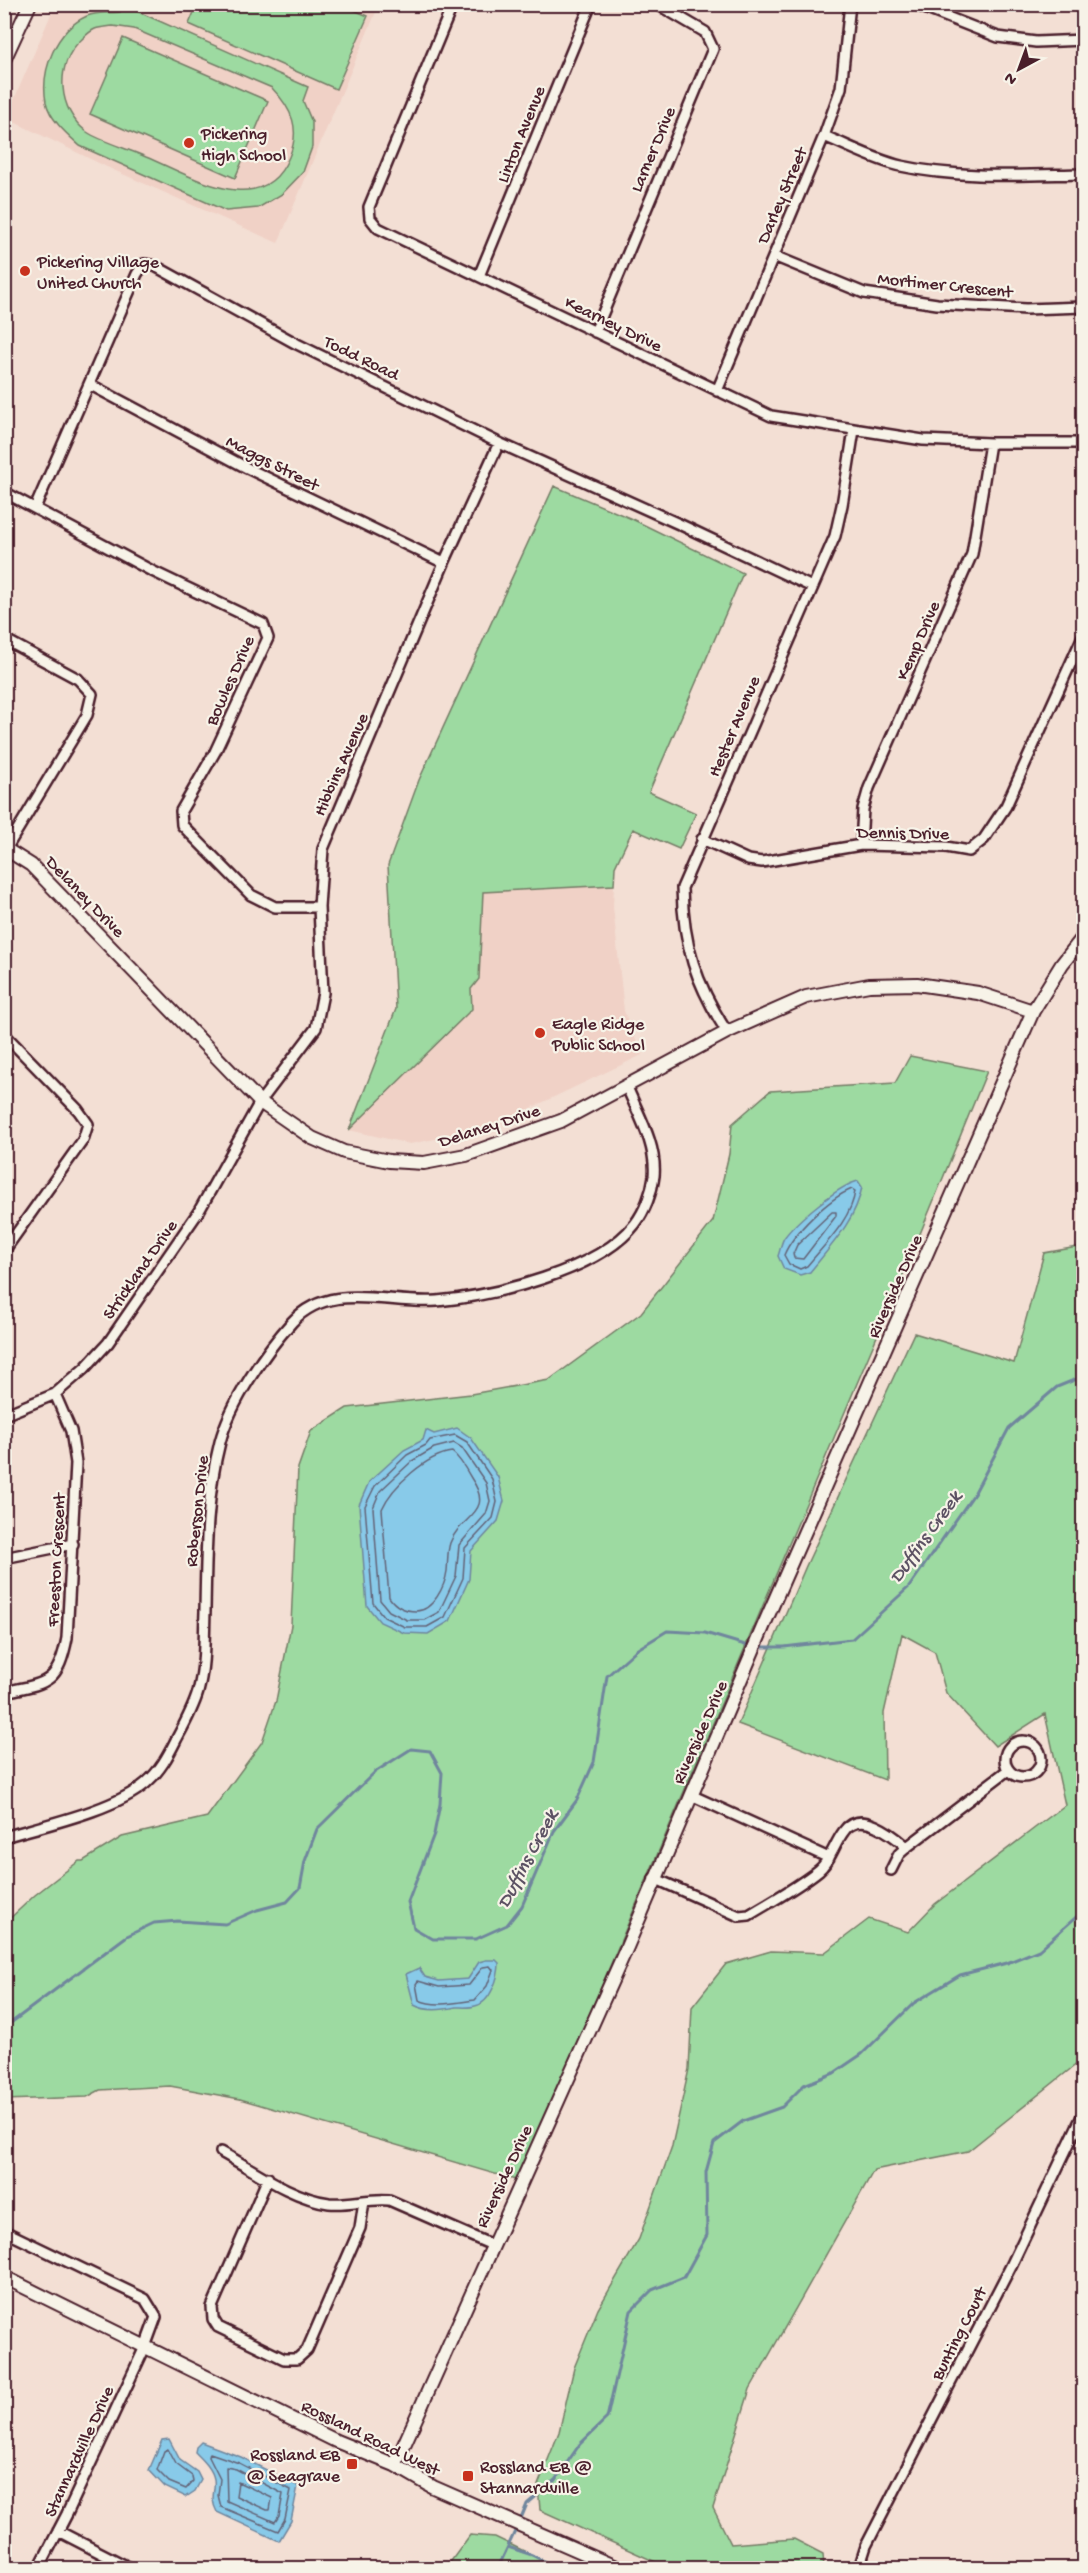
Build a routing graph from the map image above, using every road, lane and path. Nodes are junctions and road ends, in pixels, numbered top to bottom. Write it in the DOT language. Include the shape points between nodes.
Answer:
graph roads {
  1 [pos="30,4"];
  2 [pos="453,4"];
  3 [pos="591,4"];
  4 [pos="657,4"];
  5 [pos="849,4"];
  6 [pos="914,4"];
  7 [pos="1083,40"];
  8 [pos="4,60"];
  9 [pos="824,136"];
  10 [pos="1083,174"];
  11 [pos="774,256"];
  12 [pos="479,276"];
  13 [pos="1083,307"];
  14 [pos="595,332"];
  15 [pos="89,384"];
  16 [pos="717,391"];
  17 [pos="854,430"];
  18 [pos="499,443"];
  19 [pos="990,443"];
  20 [pos="1083,443"];
  21 [pos="4,492"];
  22 [pos="35,508"];
  23 [pos="444,563"];
  24 [pos="812,587"];
  25 [pos="1083,634"];
  26 [pos="4,639"];
  27 [pos="702,839"];
  28 [pos="861,845"];
  29 [pos="5,849"];
  30 [pos="319,908"];
  31 [pos="1083,936"];
  32 [pos="1033,1011"];
  33 [pos="727,1032"];
  34 [pos="4,1034"];
  35 [pos="627,1087"];
  36 [pos="260,1102"];
  37 [pos="4,1251"];
  38 [pos="55,1394"];
  39 [pos="4,1415"];
  40 [pos="73,1544"];
  41 [pos="4,1558"];
  42 [pos="4,1692"];
  43 [pos="1008,1770"];
  44 [pos="691,1795"];
  45 [pos="4,1837"];
  46 [pos="907,1846"];
  47 [pos="830,1858"];
  48 [pos="891,1870"];
  49 [pos="654,1878"];
  50 [pos="1083,2112"];
  51 [pos="221,2152"];
  52 [pos="268,2178"];
  53 [pos="364,2201"];
  54 [pos="4,2231"];
  55 [pos="492,2245"];
  56 [pos="4,2277"];
  57 [pos="4,2341"];
  58 [pos="145,2348"];
  59 [pos="4,2350"];
  60 [pos="395,2465"];
  61 [pos="58,2531"];
  62 [pos="39,2568"];
  63 [pos="130,2568"];
  64 [pos="618,2568"];
  65 [pos="859,2568"];
  1 -- 8 [label="street"];
  2 -- 12 [label="street, Kearney Drive" via="369,207 370,218 378,228"];
  3 -- 12 [label="street, Linton Avenue"];
  4 -- 14 [label="street, Larner Drive" via="705,32 713,49"];
  5 -- 9 [label="street, Darley Street" via="842,88"];
  6 -- 7 [label="street" via="998,37 1036,42"];
  9 -- 10 [label="street" via="899,166 1000,175"];
  9 -- 11 [label="street, Darley Street"];
  11 -- 13 [label="street, Mortimer Crescent" via="864,293 937,304 1026,309"];
  11 -- 16 [label="street, Darley Street"];
  12 -- 14 [label="street, Kearney Drive"];
  14 -- 16 [label="street, Kearney Drive"];
  15 -- 18 [label="street, Todd Road" via="144,264 155,266 297,344"];
  15 -- 22 [label="street, Todd Road"];
  15 -- 23 [label="street, Maggs Street" via="247,468"];
  16 -- 17 [label="street, Kearney Drive" via="771,416"];
  17 -- 19 [label="street, Kearney Drive" via="923,440"];
  17 -- 24 [label="street, Hester Avenue" via="835,536"];
  18 -- 23 [label="street, Hibbins Avenue"];
  18 -- 24 [label="street, Todd Road"];
  19 -- 20 [label="street, Kearney Drive"];
  19 -- 28 [label="street, Kemp Drive" via="972,554 869,788 863,809"];
  21 -- 22 [label="street, Bowles Drive"];
  22 -- 30 [label="street, Bowles Drive" via="152,571 263,624 268,638 215,752 181,811 182,825 251,895 275,907"];
  23 -- 30 [label="street, Hibbins Avenue" via="323,849"];
  24 -- 27 [label="street, Hester Avenue"];
  25 -- 28 [label="street, Dennis Drive" via="1006,806 984,839 969,851"];
  26 -- 29 [label="street" via="78,679 92,694 87,715"];
  27 -- 28 [label="street, Dennis Drive" via="748,860 762,862"];
  27 -- 33 [label="street, Hester Avenue" via="681,888 682,906 698,982"];
  29 -- 36 [label="street, Delaney Drive" via="31,865"];
  30 -- 36 [label="street, Hibbins Avenue" via="321,1012 308,1041"];
  31 -- 32 [label="street, Riverside Drive"];
  32 -- 33 [label="street, Delaney Drive" via="955,989 917,984 869,985 806,998"];
  32 -- 44 [label="street, Riverside Drive"];
  33 -- 35 [label="street, Delaney Drive"];
  34 -- 37 [label="street" via="88,1124 83,1140"];
  35 -- 36 [label="street, Delaney Drive" via="561,1121 466,1155 424,1163 344,1152 312,1138"];
  35 -- 45 [label="street, Roberson Drive" via="651,1145 654,1174 646,1205 635,1224 605,1251 527,1284 494,1293 434,1301 348,1297 325,1300 309,1307 292,1322 232,1409 221,1439 213,1472 198,1693 163,1765 145,1784 117,1801"];
  36 -- 38 [label="street, Strickland Drive" via="200,1211 147,1287 108,1342"];
  38 -- 39 [label="street, Strickland Drive"];
  38 -- 40 [label="street, Freeston Crescent" via="71,1431 76,1463"];
  40 -- 41 [label="street"];
  40 -- 42 [label="street, Freeston Crescent" via="62,1665 38,1685"];
  43 -- 43 [label="street" via="1021,1778 1035,1774 1042,1761 1038,1748 1026,1740 1012,1744 1004,1756"];
  43 -- 46 [label="street"];
  44 -- 47 [label="street"];
  44 -- 49 [label="street, Riverside Drive"];
  46 -- 47 [label="street" via="890,1832 860,1822 844,1830"];
  46 -- 48 [label="street"];
  47 -- 49 [label="street" via="819,1870 749,1915 739,1916"];
  49 -- 55 [label="street, Riverside Drive" via="627,1947"];
  50 -- 65 [label="street, Bunting Court" via="1011,2266 866,2546"];
  51 -- 52 [label="street"];
  52 -- 53 [label="street" via="328,2202"];
  52 -- 53 [label="street" via="212,2314 218,2327 284,2359 297,2359 307,2350 360,2228"];
  53 -- 55 [label="street" via="389,2200"];
  54 -- 58 [label="street" via="145,2299 156,2317"];
  55 -- 60 [label="street, Riverside Drive"];
  56 -- 58 [label="street, Rossland Road West"];
  57 -- 59 [label="street"];
  58 -- 60 [label="street, Rossland Road West"];
  58 -- 61 [label="street, Stannardville Drive"];
  60 -- 64 [label="street, Rossland Road West" via="433,2487"];
  61 -- 62 [label="street, Stannardville Drive"];
  61 -- 63 [label="street"];
}
